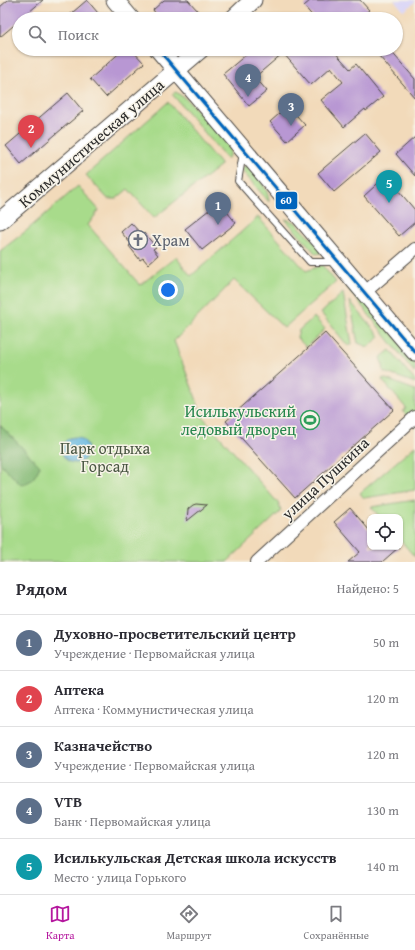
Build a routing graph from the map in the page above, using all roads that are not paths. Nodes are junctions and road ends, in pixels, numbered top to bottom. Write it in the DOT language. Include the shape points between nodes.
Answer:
graph roads {
  1 [pos="115,0"];
  2 [pos="253,0"];
  3 [pos="126,12"];
  4 [pos="240,12"];
  5 [pos="164,56"];
  6 [pos="194,56"];
  7 [pos="176,70"];
  8 [pos="244,150"];
  9 [pos="0,221"];
  10 [pos="415,249"];
  11 [pos="338,262"];
  12 [pos="364,293"];
  13 [pos="415,352"];
  14 [pos="415,417"];
  15 [pos="257,562"];
  1 -- 3 [label="street"];
  2 -- 4 [label="street"];
  5 -- 7 [label="street"];
  6 -- 7 [label="street, Коммунистическая улица"];
  7 -- 8 [label="street"];
  7 -- 9 [label="street, Коммунистическая улица"];
  8 -- 11 [label="street"];
  8 -- 11 [label="lane" via="238,180 310,262"];
  10 -- 12 [label="street"];
  11 -- 12 [label="street"];
  12 -- 13 [label="street"];
  14 -- 15 [label="street, улица Пушкина"];
}
